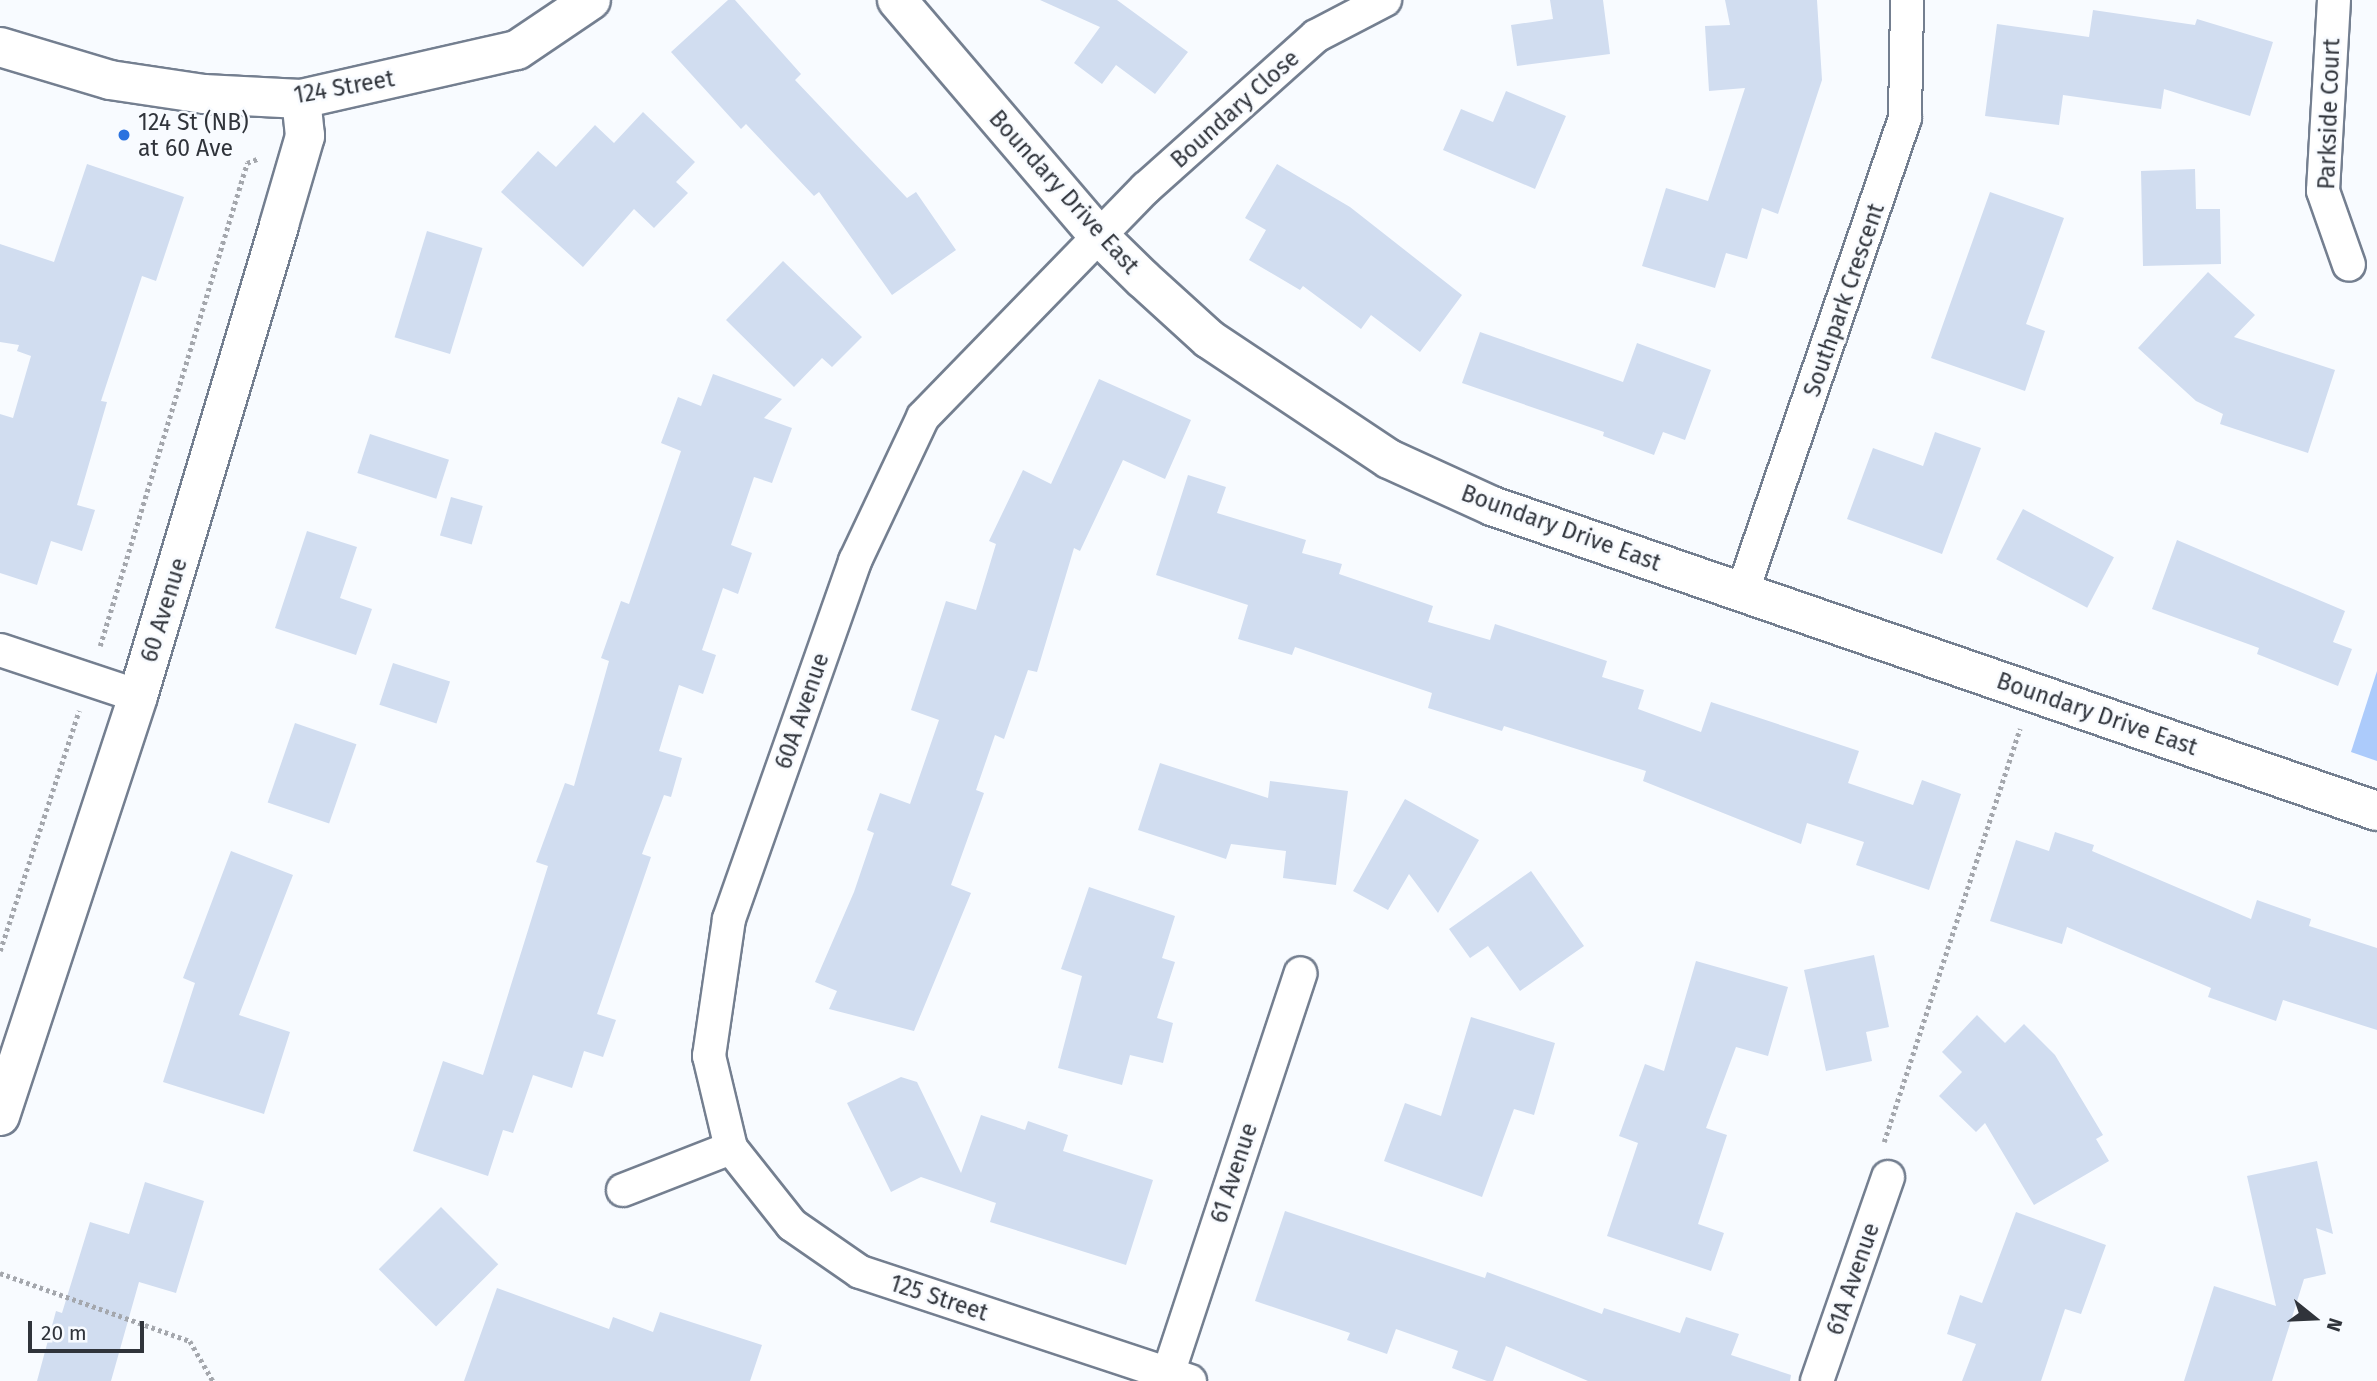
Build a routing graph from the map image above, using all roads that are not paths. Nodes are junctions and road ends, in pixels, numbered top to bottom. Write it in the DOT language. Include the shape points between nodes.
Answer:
graph roads {
  1 [pos="591,0"];
  2 [pos="897,0"];
  3 [pos="1385,0"];
  4 [pos="1907,0"];
  5 [pos="2334,0"];
  6 [pos="0,47"];
  7 [pos="301,99"];
  8 [pos="1098,236"];
  9 [pos="2349,265"];
  10 [pos="1742,593"];
  11 [pos="0,650"];
  12 [pos="138,696"];
  13 [pos="2377,811"];
  14 [pos="1301,973"];
  15 [pos="0,1116"];
  16 [pos="731,1149"];
  17 [pos="1888,1177"];
  18 [pos="623,1190"];
  19 [pos="1179,1377"];
  20 [pos="1817,1381"];
  1 -- 7 [label="street, 124 Street" via="517,50"];
  2 -- 8 [label="street, Boundary Drive East"];
  3 -- 8 [label="street, Boundary Close" via="1316,36"];
  4 -- 10 [label="street, Southpark Crescent" via="1905,118"];
  5 -- 9 [label="street, Parkside Court" via="2323,191"];
  6 -- 7 [label="street, 124 Street" via="110,80 204,93"];
  7 -- 12 [label="street, 60 Avenue" via="305,136"];
  8 -- 10 [label="street, Boundary Drive East" via="1209,339 1390,459 1492,506"];
  8 -- 16 [label="street, 60A Avenue" via="923,416 855,561 730,919 709,1056"];
  10 -- 13 [label="street, Boundary Drive East"];
  11 -- 12 [label="street"];
  12 -- 15 [label="street, 60 Avenue"];
  14 -- 19 [label="street, 61 Avenue"];
  16 -- 18 [label="street"];
  16 -- 19 [label="street, 125 Street" via="792,1225 860,1272"];
  17 -- 20 [label="street, 61A Avenue"];
}
